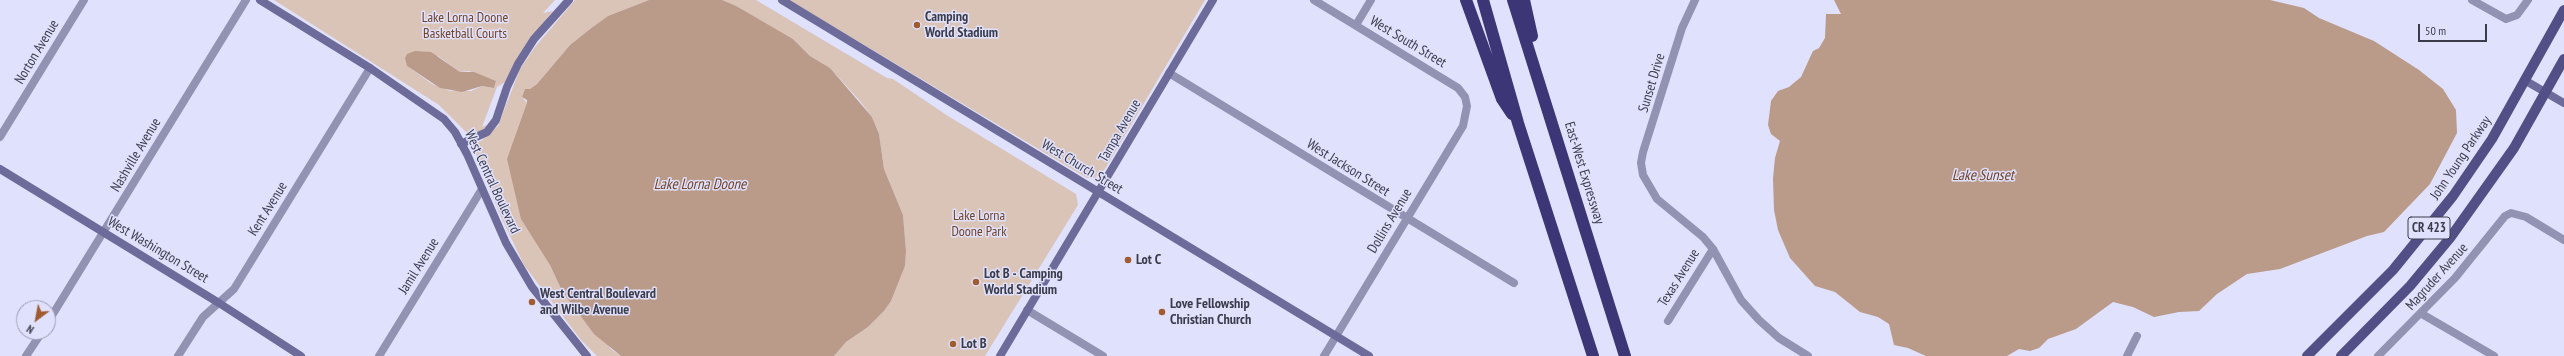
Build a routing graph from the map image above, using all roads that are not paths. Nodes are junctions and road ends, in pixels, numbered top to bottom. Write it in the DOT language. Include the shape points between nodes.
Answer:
graph roads {
  1 [pos="84,0"];
  2 [pos="246,0"];
  3 [pos="260,0"];
  4 [pos="569,0"];
  5 [pos="782,0"];
  6 [pos="1213,0"];
  7 [pos="1314,0"];
  8 [pos="1371,0"];
  9 [pos="1466,0"];
  10 [pos="1483,0"];
  11 [pos="1513,0"];
  12 [pos="1524,0"];
  13 [pos="2472,0"];
  14 [pos="2528,0"];
  15 [pos="1693,1"];
  16 [pos="2564,10"];
  17 [pos="1356,25"];
  18 [pos="2564,59"];
  19 [pos="370,68"];
  20 [pos="1169,73"];
  21 [pos="2526,81"];
  22 [pos="1542,88"];
  23 [pos="2546,93"];
  24 [pos="1465,96"];
  25 [pos="2564,103"];
  26 [pos="1518,123"];
  27 [pos="0,137"];
  28 [pos="462,144"];
  29 [pos="0,169"];
  30 [pos="482,189"];
  31 [pos="1100,192"];
  32 [pos="1406,219"];
  33 [pos="104,233"];
  34 [pos="2564,240"];
  35 [pos="1712,249"];
  36 [pos="1514,283"];
  37 [pos="219,303"];
  38 [pos="56,309"];
  39 [pos="1027,310"];
  40 [pos="2422,314"];
  41 [pos="1668,321"];
  42 [pos="1337,336"];
  43 [pos="2138,336"];
  44 [pos="37,340"];
  45 [pos="26,356"];
  46 [pos="178,356"];
  47 [pos="301,356"];
  48 [pos="379,356"];
  49 [pos="587,356"];
  50 [pos="1000,356"];
  51 [pos="1103,356"];
  52 [pos="1324,356"];
  53 [pos="1370,356"];
  54 [pos="1593,356"];
  55 [pos="1625,356"];
  56 [pos="1808,356"];
  57 [pos="2127,356"];
  58 [pos="2307,356"];
  59 [pos="2341,356"];
  60 [pos="2378,356"];
  61 [pos="2494,356"];
  1 -- 27 [label="street, Norton Avenue"];
  2 -- 33 [label="street, Nashville Avenue"];
  3 -- 19 [label="street, West Central Boulevard"];
  4 -- 28 [label="street" via="534,39 518,64 496,120 487,132"];
  5 -- 31 [label="street, West Church Street"];
  6 -- 20 [label="street, Tampa Avenue"];
  7 -- 17 [label="street, West South Street"];
  8 -- 17 [label="street"];
  9 -- 26 [label="highway" via="1502,99"];
  10 -- 26 [label="highway"];
  11 -- 22 [label="highway, East-West Expressway"];
  12 -- 22 [label="highway"];
  13 -- 14 [label="street" via="2502,18 2511,19 2523,9"];
  15 -- 35 [label="street, Sunset Drive" via="1682,28 1641,163 1643,175 1657,199 1703,237"];
  16 -- 21 [label="main road, John Young Parkway / CR 423"];
  17 -- 24 [label="street, West South Street" via="1448,81"];
  18 -- 23 [label="main road, CR 423"];
  19 -- 28 [label="street, West Central Boulevard" via="444,119"];
  19 -- 37 [label="street, Kent Avenue" via="234,289"];
  20 -- 31 [label="street, Tampa Avenue"];
  20 -- 32 [label="street, West Jackson Street"];
  21 -- 23 [label="street"];
  21 -- 58 [label="main road, John Young Parkway / CR 423" via="2492,139 2435,220 2373,292"];
  22 -- 55 [label="highway, East-West Expressway"];
  23 -- 25 [label="street"];
  23 -- 59 [label="main road, CR 423" via="2514,148 2450,238 2410,286"];
  24 -- 32 [label="street, Dollins Avenue" via="1467,106 1463,126"];
  26 -- 54 [label="highway"];
  28 -- 30 [label="street, West Central Boulevard"];
  29 -- 33 [label="street, West Washington Street"];
  30 -- 48 [label="street, Jamil Avenue"];
  30 -- 49 [label="street, West Central Boulevard" via="506,244 532,287"];
  31 -- 39 [label="street, Tampa Avenue"];
  31 -- 42 [label="street, West Church Street"];
  32 -- 36 [label="street, West Jackson Street"];
  32 -- 42 [label="street, Dollins Avenue"];
  33 -- 37 [label="street, West Washington Street"];
  33 -- 38 [label="street, Nashville Avenue"];
  34 -- 40 [label="street, Magruder Avenue" via="2526,217 2511,213 2499,221 2477,252"];
  35 -- 41 [label="street, Texas Avenue"];
  35 -- 56 [label="street" via="1746,305 1779,338"];
  37 -- 46 [label="street, Kent Avenue" via="203,317"];
  37 -- 47 [label="street, West Washington Street"];
  39 -- 50 [label="street, Tampa Avenue"];
  39 -- 51 [label="street"];
  40 -- 60 [label="street, Magruder Avenue"];
  40 -- 61 [label="street"];
  42 -- 52 [label="street, Dollins Avenue"];
  42 -- 53 [label="street, West Church Street"];
  43 -- 57 [label="street"];
  44 -- 45 [label="street"];
}
